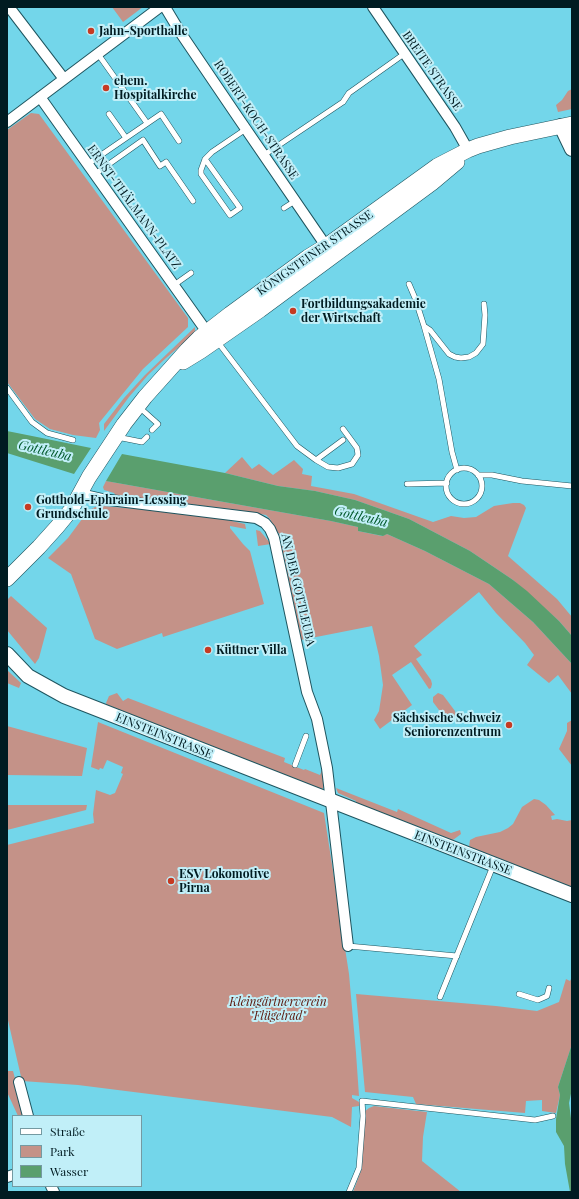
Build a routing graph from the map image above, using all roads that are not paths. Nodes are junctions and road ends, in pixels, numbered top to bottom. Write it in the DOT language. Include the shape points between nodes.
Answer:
graph roads {
  1 [pos="9,7"];
  2 [pos="160,7"];
  3 [pos="165,7"];
  4 [pos="373,7"];
  5 [pos="98,54"];
  6 [pos="404,54"];
  7 [pos="64,79"];
  8 [pos="40,97"];
  9 [pos="109,114"];
  10 [pos="7,122"];
  11 [pos="147,124"];
  12 [pos="566,125"];
  13 [pos="246,129"];
  14 [pos="126,138"];
  15 [pos="179,141"];
  16 [pos="572,149"];
  17 [pos="468,150"];
  18 [pos="264,155"];
  19 [pos="205,159"];
  20 [pos="88,164"];
  21 [pos="95,174"];
  22 [pos="193,201"];
  23 [pos="295,201"];
  24 [pos="284,208"];
  25 [pos="329,251"];
  26 [pos="190,273"];
  27 [pos="409,284"];
  28 [pos="174,285"];
  29 [pos="484,304"];
  30 [pos="424,326"];
  31 [pos="212,336"];
  32 [pos="7,388"];
  33 [pos="138,406"];
  34 [pos="343,429"];
  35 [pos="152,430"];
  36 [pos="116,436"];
  37 [pos="147,437"];
  38 [pos="72,440"];
  39 [pos="343,440"];
  40 [pos="316,460"];
  41 [pos="457,470"];
  42 [pos="478,475"];
  43 [pos="447,483"];
  44 [pos="406,484"];
  45 [pos="572,486"];
  46 [pos="80,494"];
  47 [pos="7,578"];
  48 [pos="7,654"];
  49 [pos="306,736"];
  50 [pos="294,765"];
  51 [pos="331,802"];
  52 [pos="493,865"];
  53 [pos="572,895"];
  54 [pos="348,946"];
  55 [pos="457,956"];
  56 [pos="549,988"];
  57 [pos="519,994"];
  58 [pos="440,997"];
  59 [pos="19,1082"];
  60 [pos="28,1115"];
  61 [pos="553,1116"];
  62 [pos="349,1192"];
  1 -- 7 [label="street"];
  2 -- 5 [label="street"];
  3 -- 13 [label="street, ROBERT-KOCH-STRASSE"];
  4 -- 6 [label="street, BREITE STRASSE"];
  5 -- 7 [label="street"];
  5 -- 11 [label="lane"];
  6 -- 17 [label="street, BREITE STRASSE"];
  6 -- 18 [label="lane" via="349,93 343,102"];
  7 -- 8 [label="street"];
  8 -- 10 [label="street"];
  8 -- 20 [label="street, ERNST-THÄLMANN-PLATZ"];
  9 -- 14 [label="lane"];
  11 -- 14 [label="lane"];
  11 -- 15 [label="lane" via="161,114"];
  12 -- 16 [label="main road"];
  12 -- 17 [label="main road, KÖNIGSTEINER STRASSE" via="510,137"];
  13 -- 18 [label="street, ROBERT-KOCH-STRASSE"];
  13 -- 19 [label="lane"];
  14 -- 20 [label="lane"];
  17 -- 25 [label="main road, KÖNIGSTEINER STRASSE" via="437,179"];
  18 -- 23 [label="street, ROBERT-KOCH-STRASSE"];
  19 -- 19 [label="lane" via="201,174 230,215 240,208"];
  20 -- 21 [label="street, ERNST-THÄLMANN-PLATZ"];
  21 -- 22 [label="lane" via="143,140 160,166 166,162"];
  21 -- 28 [label="street, ERNST-THÄLMANN-PLATZ"];
  23 -- 24 [label="lane"];
  23 -- 25 [label="street, ROBERT-KOCH-STRASSE"];
  25 -- 31 [label="main road, KÖNIGSTEINER STRASSE"];
  26 -- 28 [label="lane"];
  27 -- 30 [label="lane"];
  28 -- 31 [label="street, ERNST-THÄLMANN-PLATZ"];
  29 -- 30 [label="lane" via="483,344 469,357 461,358 449,354"];
  30 -- 41 [label="lane"];
  31 -- 33 [label="main road, KÖNIGSTEINER STRASSE" via="172,368"];
  31 -- 40 [label="lane" via="297,446"];
  32 -- 38 [label="lane" via="32,422 47,433"];
  33 -- 35 [label="lane" via="158,424"];
  33 -- 36 [label="main road, KÖNIGSTEINER STRASSE"];
  34 -- 40 [label="lane" via="356,448 357,459 352,464 338,468"];
  36 -- 37 [label="lane" via="142,442"];
  36 -- 46 [label="main road, KÖNIGSTEINER STRASSE"];
  39 -- 40 [label="lane"];
  41 -- 42 [label="lane" via="469,468"];
  41 -- 43 [label="lane" via="450,475"];
  42 -- 43 [label="lane" via="482,492 469,503 452,499 448,495"];
  42 -- 45 [label="lane"];
  43 -- 44 [label="lane"];
  46 -- 47 [label="main road, KÖNIGSTEINER STRASSE" via="57,527"];
  46 -- 51 [label="street, AN DER GOTTLEUBA" via="256,518 266,523 274,538 307,692 317,719"];
  48 -- 51 [label="main road, EINSTEINSTRASSE" via="28,676 64,696"];
  49 -- 50 [label="lane"];
  51 -- 52 [label="main road, EINSTEINSTRASSE"];
  51 -- 54 [label="street"];
  52 -- 53 [label="main road, EINSTEINSTRASSE"];
  52 -- 55 [label="lane"];
  54 -- 55 [label="lane"];
  55 -- 58 [label="lane"];
  56 -- 57 [label="lane" via="546,996 538,1000"];
  59 -- 60 [label="street"];
  61 -- 62 [label="lane" via="535,1120 362,1101 359,1168"];
}
